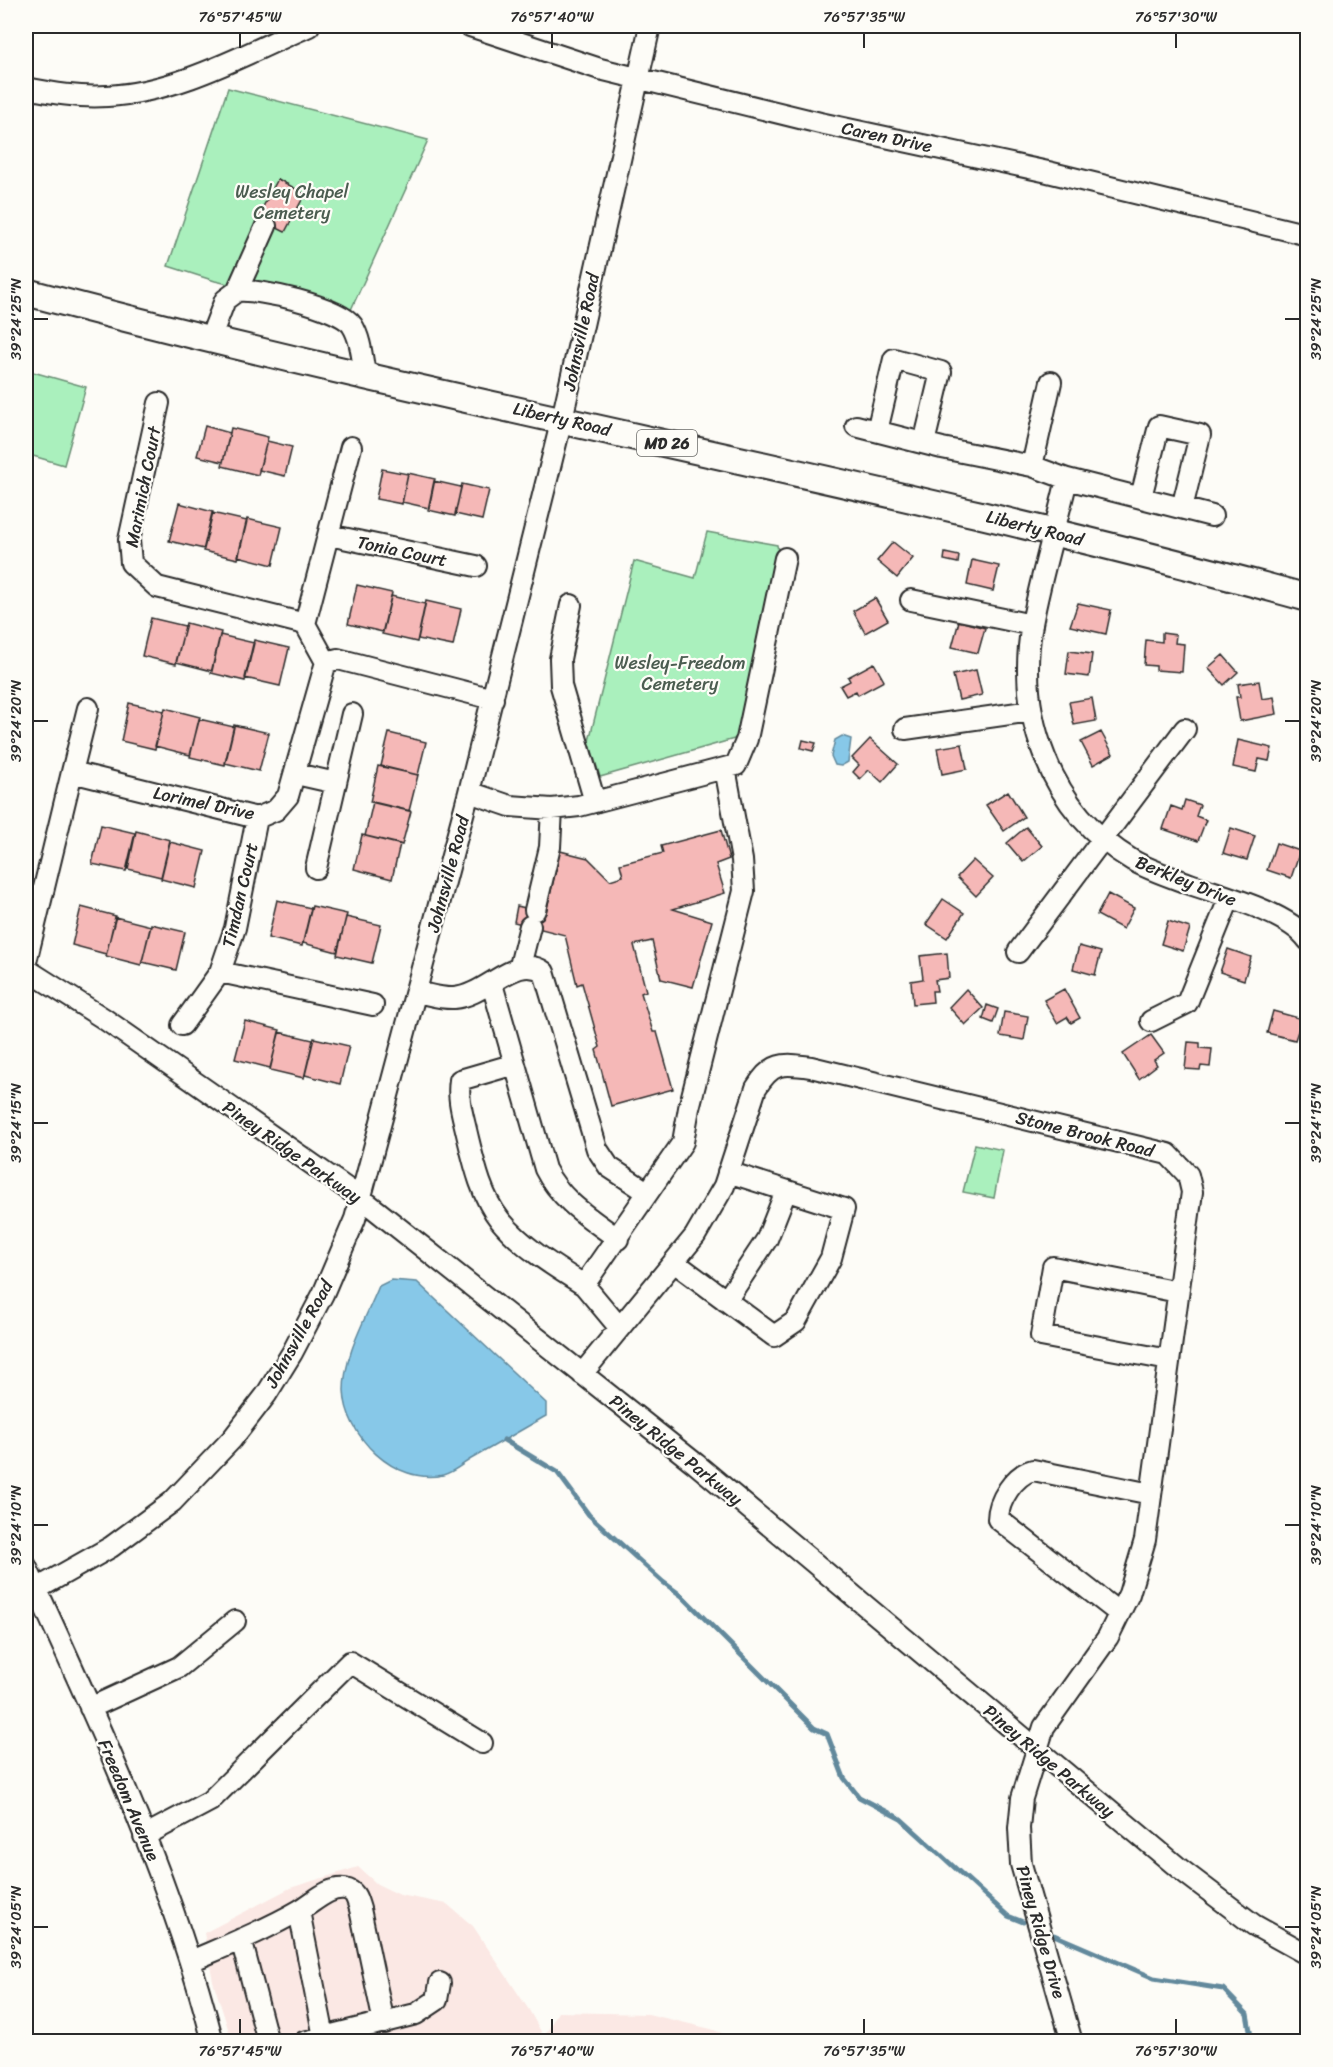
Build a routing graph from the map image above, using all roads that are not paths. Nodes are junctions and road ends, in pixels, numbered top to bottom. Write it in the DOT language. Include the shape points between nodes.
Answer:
graph roads {
  1 [pos="308,26"];
  2 [pos="470,26"];
  3 [pos="650,26"];
  4 [pos="637,77"];
  5 [pos="26,88"];
  6 [pos="266,226"];
  7 [pos="1308,235"];
  8 [pos="237,291"];
  9 [pos="26,292"];
  10 [pos="210,339"];
  11 [pos="365,374"];
  12 [pos="1051,382"];
  13 [pos="159,403"];
  14 [pos="562,419"];
  15 [pos="856,426"];
  16 [pos="877,431"];
  17 [pos="924,443"];
  18 [pos="351,447"];
  19 [pos="1032,466"];
  20 [pos="1067,478"];
  21 [pos="1141,497"];
  22 [pos="1182,508"];
  23 [pos="1212,516"];
  24 [pos="1054,532"];
  25 [pos="329,535"];
  26 [pos="785,558"];
  27 [pos="476,566"];
  28 [pos="1308,598"];
  29 [pos="911,600"];
  30 [pos="571,605"];
  31 [pos="305,624"];
  32 [pos="1032,625"];
  33 [pos="326,662"];
  34 [pos="492,699"];
  35 [pos="88,708"];
  36 [pos="1031,711"];
  37 [pos="352,714"];
  38 [pos="905,729"];
  39 [pos="1185,729"];
  40 [pos="725,768"];
  41 [pos="72,772"];
  42 [pos="296,774"];
  43 [pos="336,783"];
  44 [pos="469,792"];
  45 [pos="595,802"];
  46 [pos="552,808"];
  47 [pos="257,818"];
  48 [pos="1103,838"];
  49 [pos="316,868"];
  50 [pos="1229,899"];
  51 [pos="1308,940"];
  52 [pos="1018,952"];
  53 [pos="26,962"];
  54 [pos="520,966"];
  55 [pos="26,969"];
  56 [pos="220,972"];
  57 [pos="492,984"];
  58 [pos="416,992"];
  59 [pos="373,1005"];
  60 [pos="1151,1021"];
  61 [pos="182,1024"];
  62 [pos="515,1064"];
  63 [pos="728,1173"];
  64 [pos="786,1191"];
  65 [pos="647,1192"];
  66 [pos="362,1199"];
  67 [pos="618,1239"];
  68 [pos="674,1262"];
  69 [pos="584,1285"];
  70 [pos="1179,1292"];
  71 [pos="726,1301"];
  72 [pos="620,1326"];
  73 [pos="1169,1360"];
  74 [pos="582,1374"];
  75 [pos="1151,1494"];
  76 [pos="26,1566"];
  77 [pos="31,1593"];
  78 [pos="1119,1613"];
  79 [pos="235,1621"];
  80 [pos="90,1708"];
  81 [pos="482,1743"];
  82 [pos="1037,1751"];
  83 [pos="144,1836"];
  84 [pos="299,1911"];
  85 [pos="241,1940"];
  86 [pos="1308,1955"];
  87 [pos="191,1961"];
  88 [pos="440,1983"];
  89 [pos="384,2023"];
  90 [pos="324,2037"];
  91 [pos="213,2042"];
  92 [pos="268,2042"];
  93 [pos="304,2042"];
  94 [pos="1072,2042"];
  1 -- 5 [label="street" via="238,59 166,86 107,96"];
  2 -- 4 [label="street, Caren Drive" via="600,69"];
  3 -- 4 [label="street, Johnsville Road"];
  4 -- 7 [label="street, Caren Drive"];
  4 -- 14 [label="street, Johnsville Road"];
  6 -- 8 [label="street"];
  8 -- 10 [label="street" via="225,300"];
  8 -- 11 [label="street" via="274,295 346,319 358,336"];
  9 -- 10 [label="main road, Liberty Road / MD 26"];
  10 -- 11 [label="main road, Liberty Road / MD 26"];
  11 -- 14 [label="main road, Liberty Road / MD 26"];
  12 -- 19 [label="street"];
  13 -- 31 [label="street, Marimich Court" via="129,540 131,563 156,587"];
  14 -- 24 [label="main road, Liberty Road / MD 26"];
  14 -- 34 [label="street, Johnsville Road"];
  15 -- 16 [label="street"];
  16 -- 17 [label="street"];
  16 -- 17 [label="street" via="894,359 941,372"];
  17 -- 19 [label="street"];
  18 -- 25 [label="street"];
  19 -- 20 [label="street"];
  20 -- 21 [label="street"];
  20 -- 24 [label="street, Berkley Drive"];
  21 -- 22 [label="street"];
  21 -- 22 [label="street" via="1159,426 1200,435"];
  22 -- 23 [label="street"];
  24 -- 28 [label="main road, Liberty Road / MD 26"];
  24 -- 32 [label="street, Berkley Drive"];
  25 -- 27 [label="street, Tonia Court"];
  25 -- 31 [label="street"];
  26 -- 40 [label="street" via="747,739 736,765"];
  29 -- 32 [label="street"];
  30 -- 45 [label="street" via="560,659 561,686"];
  31 -- 33 [label="street"];
  32 -- 36 [label="street, Berkley Drive" via="1028,668"];
  33 -- 34 [label="street" via="338,659"];
  33 -- 42 [label="street, Lorimel Drive"];
  34 -- 44 [label="street, Johnsville Road"];
  35 -- 41 [label="street"];
  36 -- 38 [label="street"];
  36 -- 48 [label="street, Berkley Drive" via="1036,737 1059,787"];
  37 -- 43 [label="street"];
  39 -- 48 [label="street"];
  40 -- 45 [label="street"];
  40 -- 65 [label="street" via="744,891 686,1133"];
  41 -- 47 [label="street, Lorimel Drive"];
  41 -- 53 [label="street"];
  42 -- 43 [label="street"];
  42 -- 47 [label="street, Lorimel Drive" via="288,796 276,810"];
  43 -- 49 [label="street"];
  44 -- 46 [label="street" via="510,806"];
  44 -- 58 [label="street, Johnsville Road"];
  45 -- 46 [label="street"];
  46 -- 54 [label="street" via="550,847"];
  47 -- 56 [label="street, Timdan Court" via="235,928"];
  48 -- 50 [label="street, Berkley Drive" via="1132,860"];
  48 -- 52 [label="street"];
  50 -- 51 [label="street, Berkley Drive" via="1269,912 1293,925"];
  50 -- 60 [label="street" via="1187,1003"];
  54 -- 57 [label="street"];
  54 -- 65 [label="street" via="534,965 544,972 597,1149 609,1167"];
  55 -- 66 [label="street, Piney Ridge Parkway" via="103,1018"];
  56 -- 59 [label="street, Timdan Court"];
  56 -- 61 [label="street, Timdan Court"];
  57 -- 58 [label="street" via="453,998"];
  57 -- 62 [label="street"];
  58 -- 66 [label="street, Johnsville Road"];
  62 -- 67 [label="street" via="545,1169 554,1186 572,1205"];
  62 -- 69 [label="street" via="460,1080 458,1094 475,1167 500,1220 548,1263"];
  63 -- 64 [label="street"];
  63 -- 68 [label="street, Stone Brook Road" via="695,1236"];
  63 -- 70 [label="street, Stone Brook Road" via="756,1088 777,1065 790,1064 1168,1154 1188,1174 1192,1192"];
  64 -- 71 [label="street" via="767,1239"];
  64 -- 71 [label="street" via="844,1209 831,1258 796,1321 774,1336"];
  65 -- 67 [label="street"];
  66 -- 74 [label="street, Piney Ridge Parkway"];
  66 -- 77 [label="street, Johnsville Road" via="323,1294 292,1353 232,1439 172,1502 111,1547"];
  67 -- 69 [label="street"];
  68 -- 71 [label="street"];
  68 -- 72 [label="street, Stone Brook Road"];
  69 -- 72 [label="street"];
  70 -- 73 [label="street, Stone Brook Road"];
  70 -- 73 [label="street" via="1053,1267 1041,1336"];
  72 -- 74 [label="street, Stone Brook Road"];
  73 -- 75 [label="street, Stone Brook Road"];
  74 -- 82 [label="street, Piney Ridge Parkway" via="696,1464"];
  75 -- 78 [label="street, Stone Brook Road" via="1144,1540 1129,1594"];
  75 -- 78 [label="street" via="1033,1470 1022,1473 998,1506 998,1519"];
  76 -- 77 [label="street, Freedom Avenue"];
  77 -- 80 [label="street, Freedom Avenue"];
  78 -- 82 [label="street, Stone Brook Road" via="1108,1637 1044,1727"];
  79 -- 80 [label="street" via="179,1667"];
  80 -- 83 [label="street, Freedom Avenue"];
  81 -- 83 [label="street" via="350,1662 210,1801"];
  82 -- 86 [label="street, Piney Ridge Parkway" via="1254,1925"];
  82 -- 94 [label="street, Piney Ridge Drive" via="1022,1798 1021,1864"];
  83 -- 87 [label="street, Freedom Avenue"];
  84 -- 85 [label="street"];
  84 -- 89 [label="street" via="336,1889 356,1895"];
  84 -- 90 [label="street"];
  85 -- 87 [label="street"];
  85 -- 92 [label="street"];
  87 -- 91 [label="street, Freedom Avenue"];
  88 -- 89 [label="street" via="438,2000 430,2008"];
  89 -- 90 [label="street"];
  90 -- 93 [label="street"];
}
